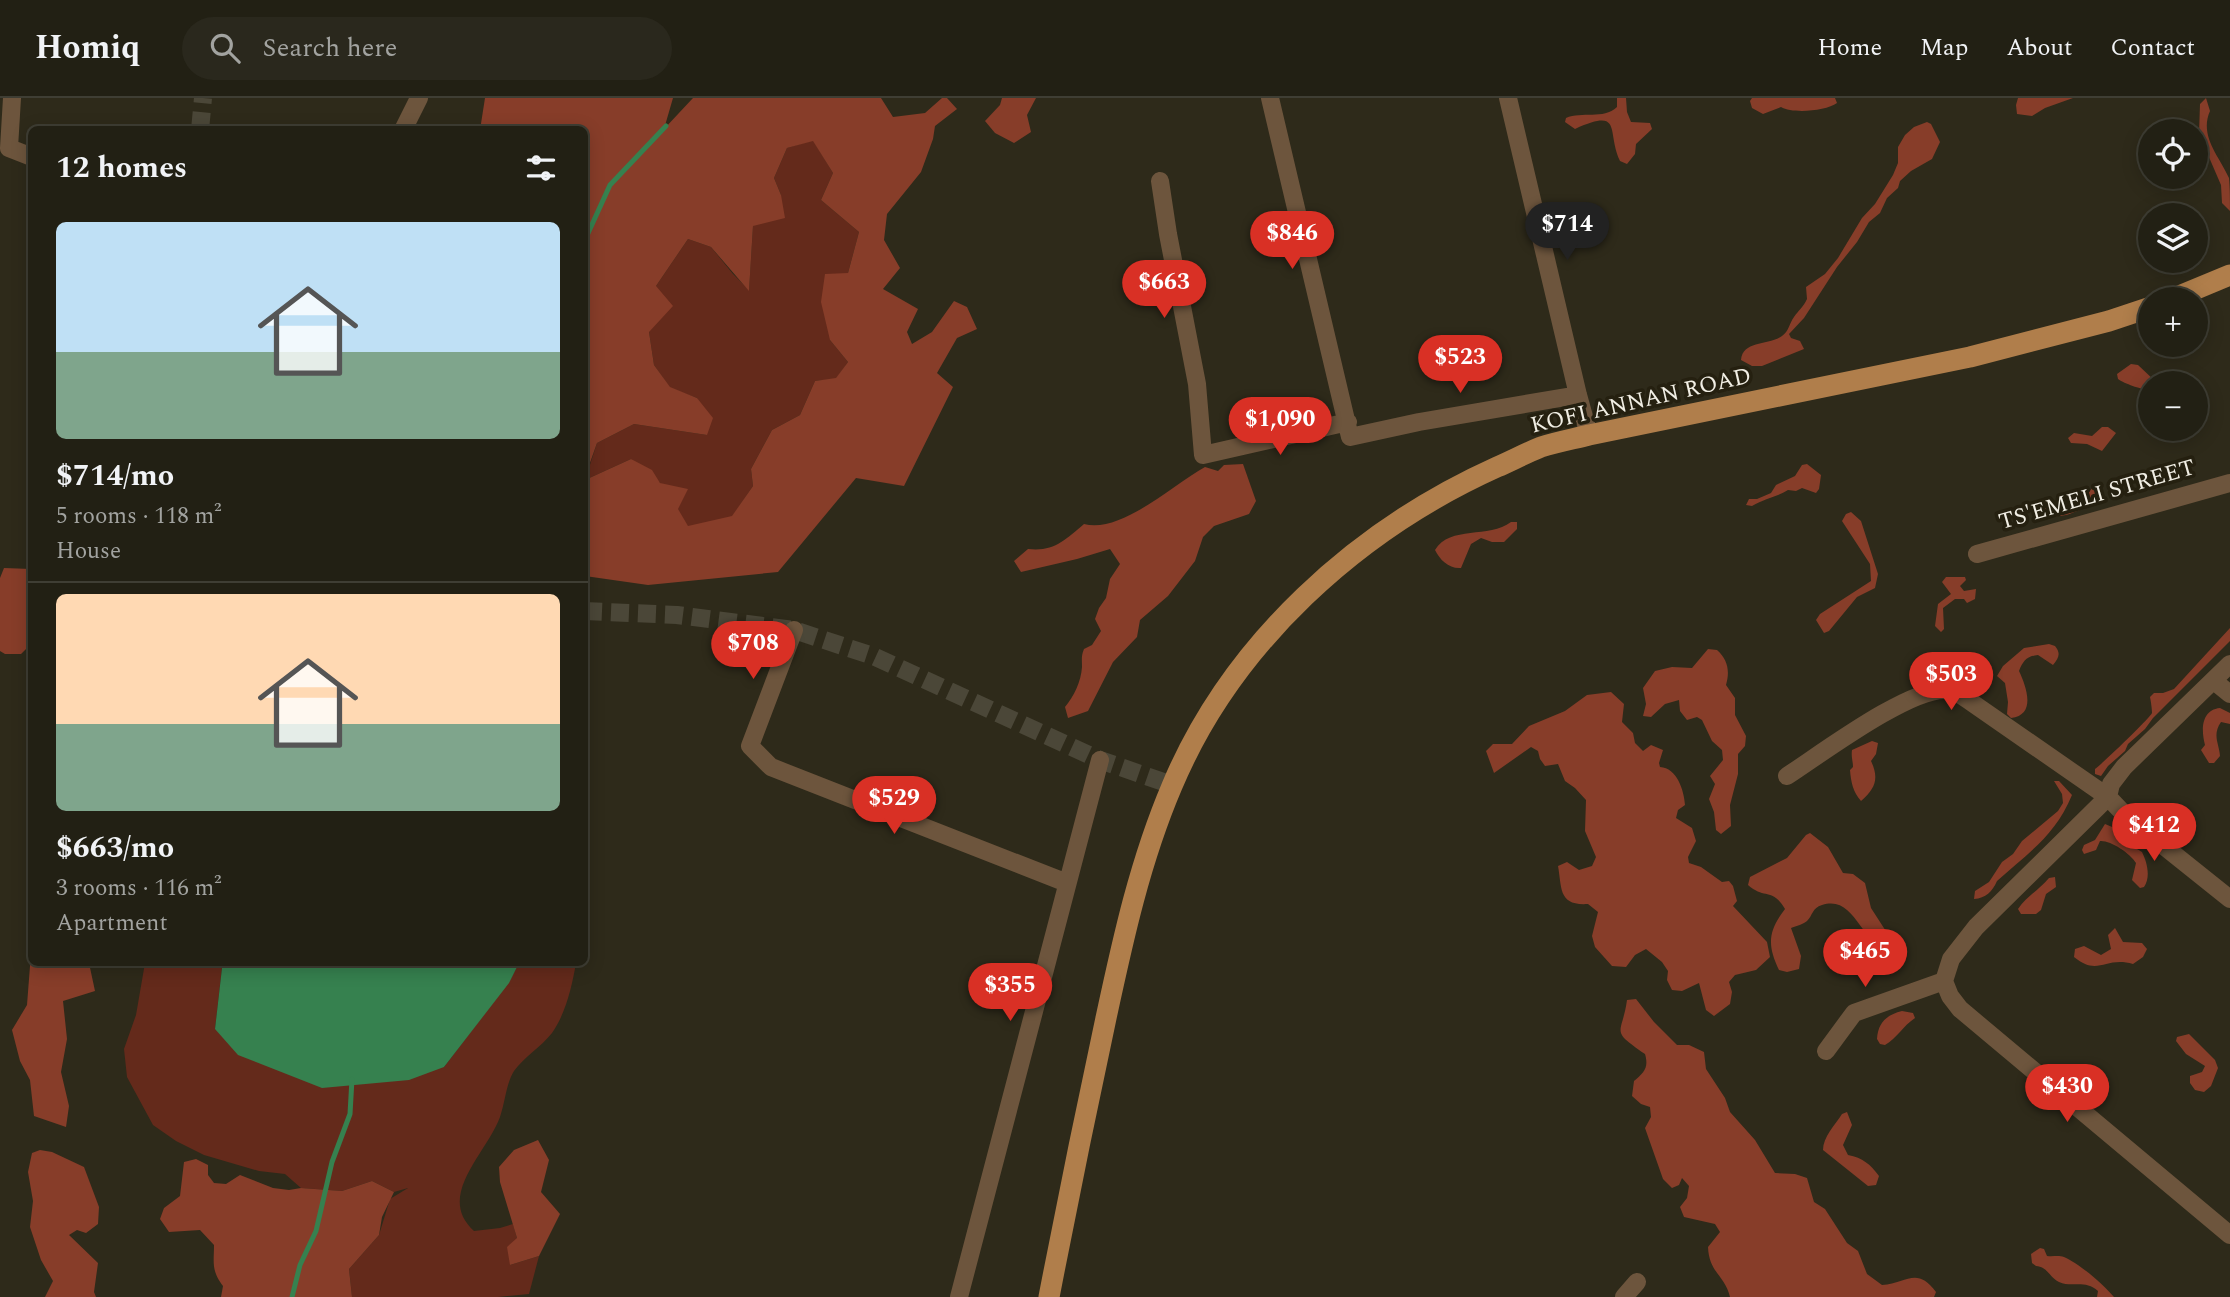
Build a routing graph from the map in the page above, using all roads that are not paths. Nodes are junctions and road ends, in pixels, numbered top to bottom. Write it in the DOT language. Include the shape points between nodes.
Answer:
graph roads {
  1 [pos="12,98"];
  2 [pos="419,98"];
  3 [pos="1270,98"];
  4 [pos="1508,98"];
  5 [pos="405,126"];
  6 [pos="28,156"];
  7 [pos="1160,181"];
  8 [pos="2230,275"];
  9 [pos="2201,287"];
  10 [pos="2138,311"];
  11 [pos="1578,395"];
  12 [pos="1348,422"];
  13 [pos="1589,435"];
  14 [pos="2230,483"];
  15 [pos="1977,554"];
  16 [pos="794,630"];
  17 [pos="2230,664"];
  18 [pos="2214,681"];
  19 [pos="2230,694"];
  20 [pos="1100,760"];
  21 [pos="1787,776"];
  22 [pos="2108,797"];
  23 [pos="1067,883"];
  24 [pos="2230,899"];
  25 [pos="1944,981"];
  26 [pos="1825,1051"];
  27 [pos="2230,1235"];
  28 [pos="1637,1282"];
  29 [pos="959,1297"];
  30 [pos="1049,1297"];
  31 [pos="1624,1297"];
  1 -- 6 [label="street" via="9,148"];
  2 -- 5 [label="street"];
  3 -- 12 [label="street"];
  4 -- 11 [label="street"];
  7 -- 12 [label="street" via="1197,384 1203,455"];
  8 -- 9 [label="main road"];
  10 -- 13 [label="main road, KOFI ANNAN ROAD" via="1970,357"];
  11 -- 12 [label="street" via="1350,437"];
  11 -- 13 [label="street"];
  13 -- 30 [label="main road, KOFI ANNAN ROAD" via="1541,447 1466,481 1387,529 1291,610 1218,700 1172,785 1143,862"];
  14 -- 15 [label="street, TS'EMELI STREET"];
  16 -- 23 [label="street" via="750,746 771,767"];
  17 -- 18 [label="street"];
  18 -- 19 [label="street"];
  18 -- 22 [label="street" via="2124,767"];
  20 -- 23 [label="street"];
  21 -- 22 [label="street" via="1902,701 1949,690"];
  22 -- 24 [label="street"];
  22 -- 25 [label="street" via="1976,927 1951,959"];
  23 -- 29 [label="street"];
  25 -- 26 [label="street" via="1854,1013"];
  25 -- 27 [label="street" via="1960,1009"];
  28 -- 31 [label="street"];
}
